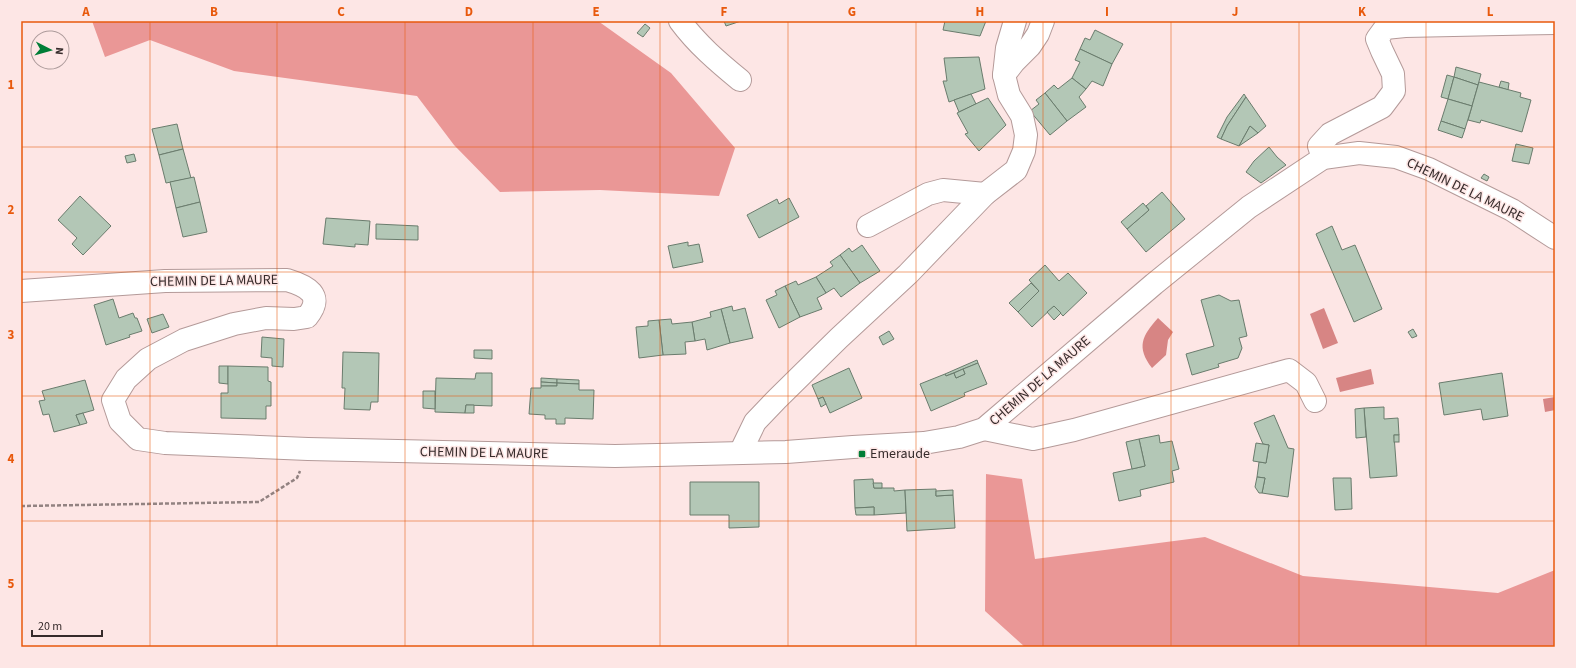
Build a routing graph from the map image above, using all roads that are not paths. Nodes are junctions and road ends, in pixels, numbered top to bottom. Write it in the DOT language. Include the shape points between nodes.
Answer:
graph roads {
  1 [pos="680,21"];
  2 [pos="1015,21"];
  3 [pos="1043,21"];
  4 [pos="1555,23"];
  5 [pos="1004,75"];
  6 [pos="740,80"];
  7 [pos="1323,158"];
  8 [pos="985,194"];
  9 [pos="868,226"];
  10 [pos="1555,238"];
  11 [pos="21,291"];
  12 [pos="1315,402"];
  13 [pos="984,429"];
  14 [pos="740,453"];
  1 -- 6 [label="street" via="692,37"];
  2 -- 5 [label="street" via="1007,48"];
  3 -- 5 [label="street" via="1030,46"];
  4 -- 7 [label="street" via="1385,28 1378,39 1393,74 1394,91 1382,107 1330,134 1319,146"];
  5 -- 8 [label="street" via="1009,95 1022,116 1026,135 1024,151 1016,170"];
  7 -- 10 [label="street, CHEMIN DE LA MAURE" via="1359,153 1396,157 1429,169 1512,210"];
  7 -- 13 [label="street, CHEMIN DE LA MAURE" via="1249,207"];
  8 -- 9 [label="street" via="943,190 928,194"];
  8 -- 14 [label="street" via="908,274 755,422"];
  11 -- 14 [label="street, CHEMIN DE LA MAURE" via="175,280 287,280 311,290 314,309 307,317 266,318 234,324 184,340 148,359 126,379 113,400 120,421 138,439 165,443 308,450 615,456"];
  12 -- 13 [label="street" via="1306,383 1289,370 1033,439"];
  13 -- 14 [label="street, CHEMIN DE LA MAURE" via="959,437 924,443"];
}
